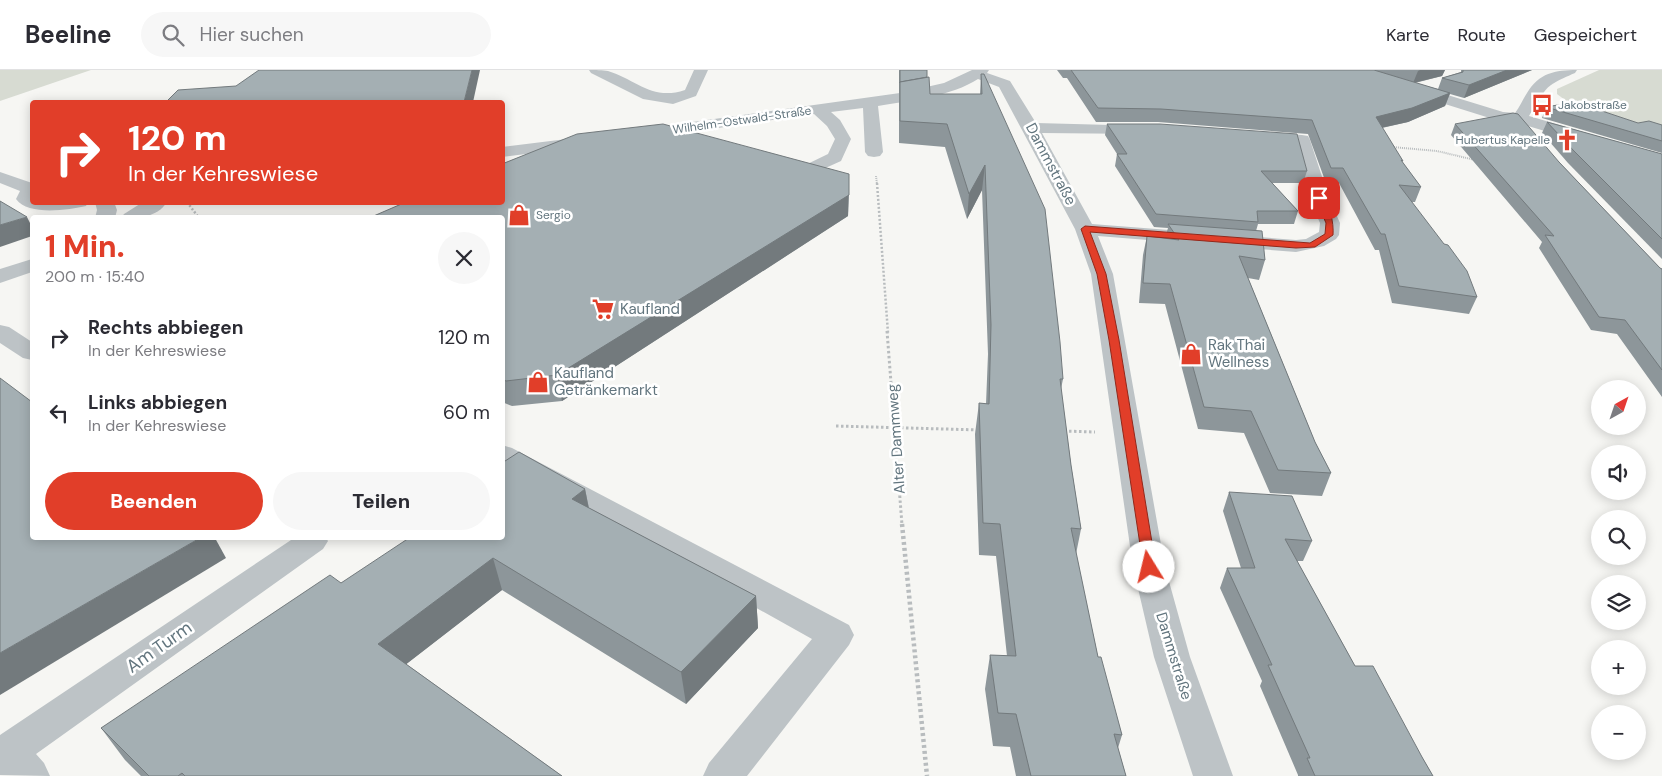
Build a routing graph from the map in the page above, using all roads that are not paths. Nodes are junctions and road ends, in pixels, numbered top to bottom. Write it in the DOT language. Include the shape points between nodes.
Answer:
graph roads {
  1 [pos="596,70"];
  2 [pos="700,70"];
  3 [pos="1352,70"];
  4 [pos="1570,70"];
  5 [pos="980,72"];
  6 [pos="1443,83"];
  7 [pos="1414,89"];
  8 [pos="870,102"];
  9 [pos="817,109"];
  10 [pos="1519,118"];
  11 [pos="1031,128"];
  12 [pos="1158,129"];
  13 [pos="623,136"];
  14 [pos="1244,136"];
  15 [pos="594,141"];
  16 [pos="1601,143"];
  17 [pos="1543,146"];
  18 [pos="505,152"];
  19 [pos="874,152"];
  20 [pos="30,174"];
  21 [pos="800,174"];
  22 [pos="0,176"];
  23 [pos="25,193"];
  24 [pos="44,205"];
  25 [pos="58,205"];
  26 [pos="153,205"];
  27 [pos="51,206"];
  28 [pos="68,215"];
  29 [pos="135,215"];
  30 [pos="1085,229"];
  31 [pos="30,266"];
  32 [pos="0,276"];
  33 [pos="2,334"];
  34 [pos="30,352"];
  35 [pos="505,456"];
  36 [pos="309,540"];
  37 [pos="13,761"];
  38 [pos="723,776"];
  39 [pos="1213,776"];
  1 -- 2 [label="street" via="643,94 673,99 691,93"];
  3 -- 7 [label="street"];
  4 -- 10 [label="street" via="1541,83"];
  5 -- 8 [label="street, Wilhelm-Ostwald-Straße" via="938,89"];
  5 -- 11 [label="street, Dammstraße" via="1005,84"];
  6 -- 7 [label="street"];
  7 -- 10 [label="street" via="1502,117"];
  8 -- 9 [label="street, Wilhelm-Ostwald-Straße"];
  8 -- 19 [label="street"];
  9 -- 13 [label="street, Wilhelm-Ostwald-Straße"];
  9 -- 21 [label="street" via="834,123 842,139 835,157"];
  10 -- 16 [label="street"];
  10 -- 17 [label="street"];
  11 -- 12 [label="street"];
  11 -- 30 [label="street, Dammstraße"];
  14 -- 30 [label="street" via="1302,140 1330,223 1329,235 1312,245 1296,246"];
  15 -- 18 [label="street"];
  20 -- 22 [label="street"];
  22 -- 23 [label="street"];
  24 -- 27 [label="street"];
  25 -- 27 [label="street"];
  26 -- 29 [label="street"];
  27 -- 28 [label="street"];
  30 -- 39 [label="street, Dammstraße" via="1102,274 1149,567 1172,657"];
  31 -- 32 [label="street"];
  33 -- 34 [label="street"];
  35 -- 38 [label="street" via="836,635"];
  36 -- 37 [label="street, Am Turm" via="312,542"];
}
